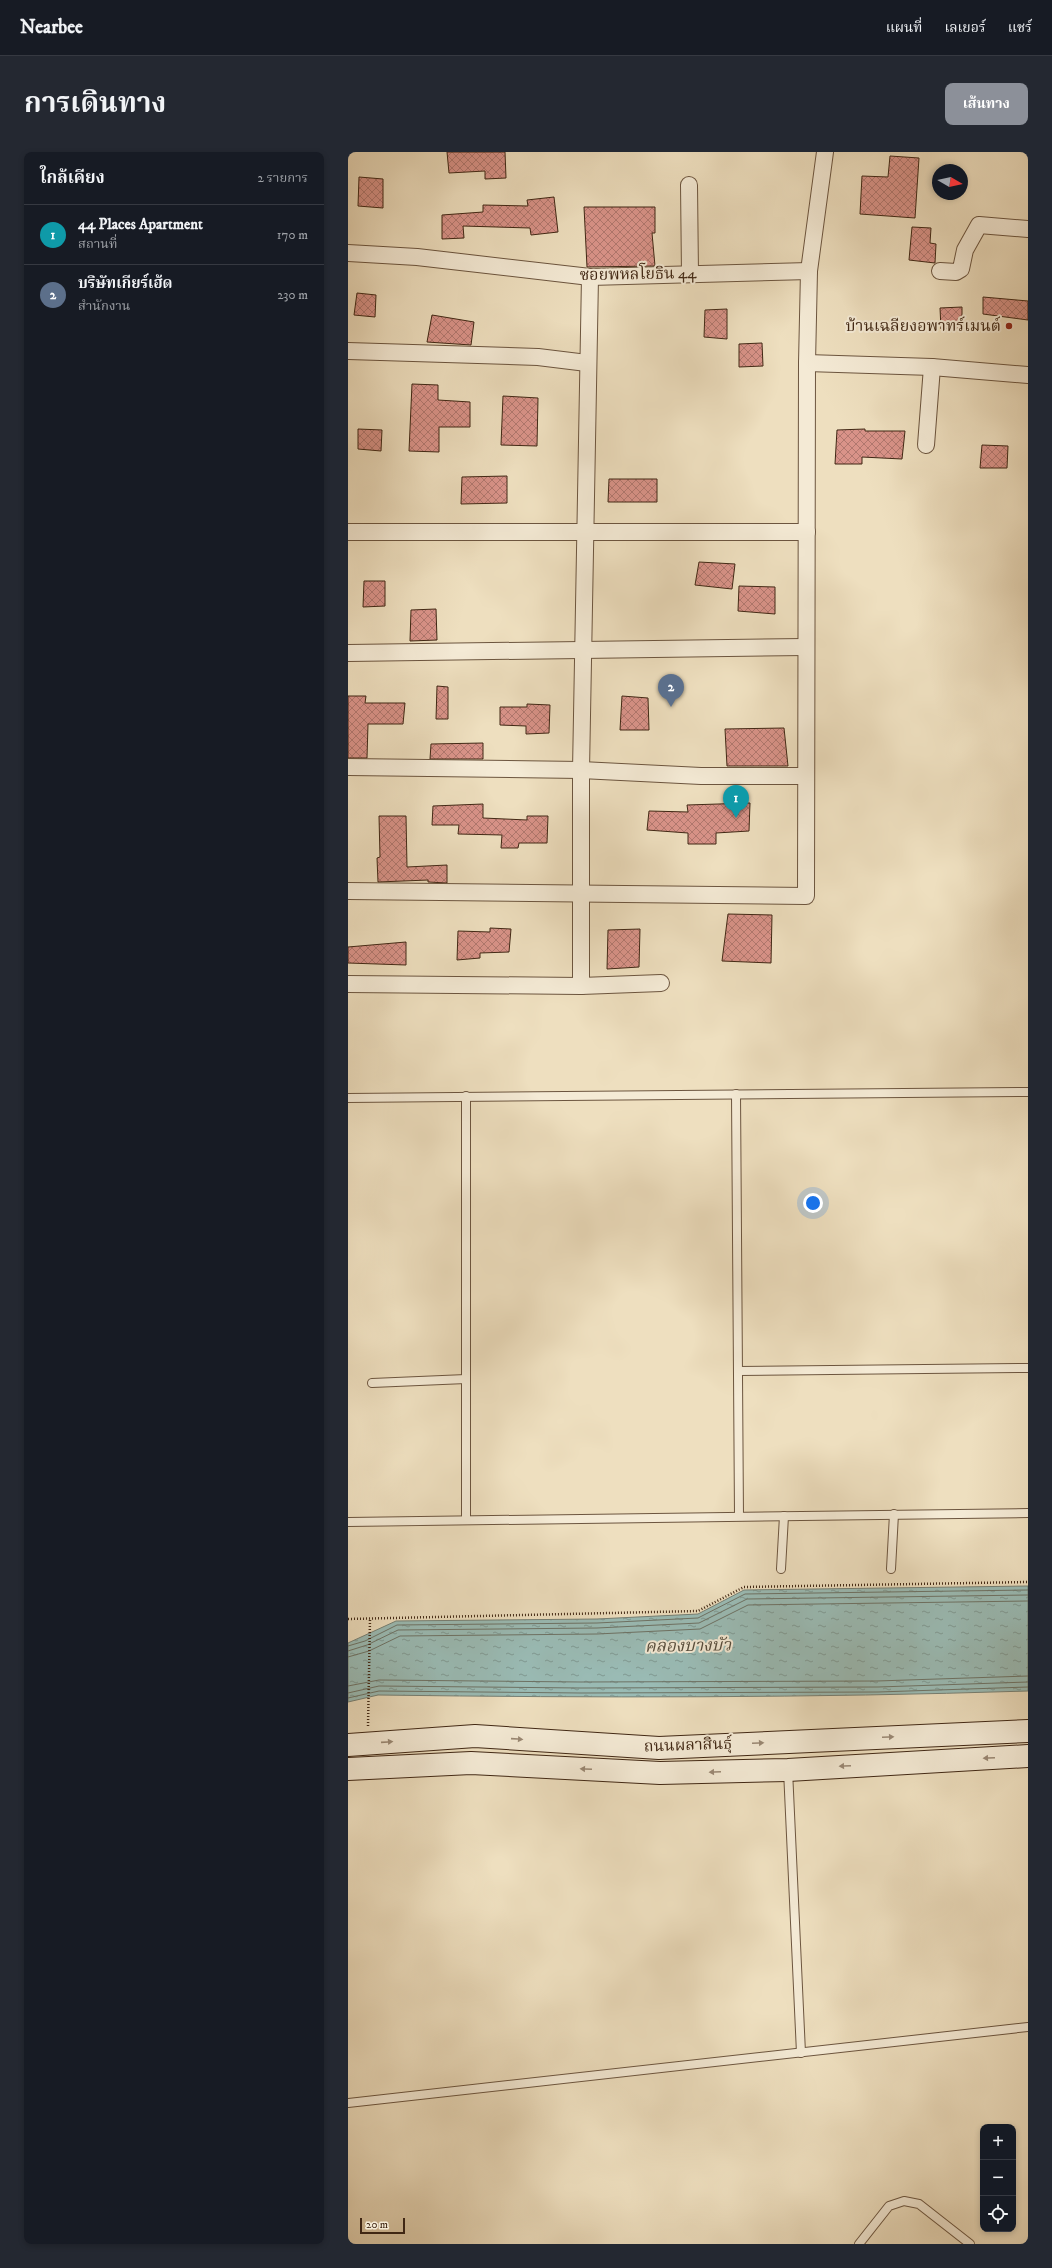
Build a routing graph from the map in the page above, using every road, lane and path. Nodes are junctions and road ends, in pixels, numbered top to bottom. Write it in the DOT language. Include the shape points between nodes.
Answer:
graph roads {
  1 [pos="825,152"];
  2 [pos="689,185"];
  3 [pos="1028,229"];
  4 [pos="348,253"];
  5 [pos="809,271"];
  6 [pos="940,271"];
  7 [pos="690,274"];
  8 [pos="590,277"];
  9 [pos="348,351"];
  10 [pos="587,363"];
  11 [pos="806,363"];
  12 [pos="932,367"];
  13 [pos="1028,375"];
  14 [pos="926,445"];
  15 [pos="348,532"];
  16 [pos="586,532"];
  17 [pos="807,532"];
  18 [pos="805,647"];
  19 [pos="584,651"];
  20 [pos="348,653"];
  21 [pos="348,768"];
  22 [pos="581,770"];
  23 [pos="806,776"];
  24 [pos="348,891"];
  25 [pos="580,893"];
  26 [pos="348,984"];
  27 [pos="661,984"];
  28 [pos="581,986"];
  29 [pos="1028,1092"];
  30 [pos="736,1094"];
  31 [pos="466,1096"];
  32 [pos="348,1098"];
  33 [pos="1028,1368"];
  34 [pos="738,1371"];
  35 [pos="466,1379"];
  36 [pos="372,1383"];
  37 [pos="1028,1513"];
  38 [pos="894,1514"];
  39 [pos="740,1516"];
  40 [pos="784,1516"];
  41 [pos="466,1520"];
  42 [pos="348,1522"];
  43 [pos="781,1569"];
  44 [pos="891,1569"];
  45 [pos="1028,1582"];
  46 [pos="348,1619"];
  47 [pos="370,1619"];
  48 [pos="1028,1731"];
  49 [pos="786,1741"];
  50 [pos="358,1744"];
  51 [pos="1028,1756"];
  52 [pos="348,1769"];
  53 [pos="788,1770"];
  54 [pos="1028,2027"];
  55 [pos="801,2053"];
  56 [pos="348,2103"];
  57 [pos="859,2244"];
  58 [pos="970,2244"];
  1 -- 5 [label="street"];
  2 -- 7 [label="street"];
  3 -- 6 [label="street" via="979,225 965,250 961,269 956,272"];
  4 -- 8 [label="street, ซอยพหลโยธิน 44" via="417,257"];
  5 -- 7 [label="street, ซอยพหลโยธิน 44"];
  5 -- 11 [label="street"];
  7 -- 8 [label="street, ซอยพหลโยธิน 44"];
  8 -- 10 [label="street"];
  9 -- 10 [label="street" via="538,357"];
  10 -- 16 [label="street"];
  11 -- 12 [label="street"];
  11 -- 17 [label="street"];
  12 -- 13 [label="street"];
  12 -- 14 [label="street"];
  15 -- 16 [label="street"];
  16 -- 17 [label="street"];
  16 -- 19 [label="street"];
  17 -- 18 [label="street"];
  18 -- 19 [label="street"];
  18 -- 23 [label="street"];
  19 -- 20 [label="street"];
  19 -- 22 [label="street"];
  21 -- 22 [label="street"];
  22 -- 23 [label="street" via="701,776"];
  22 -- 25 [label="street"];
  23 -- 25 [label="street" via="806,896"];
  24 -- 25 [label="street"];
  25 -- 28 [label="street"];
  26 -- 28 [label="street"];
  27 -- 28 [label="street"];
  29 -- 30 [label="lane"];
  30 -- 31 [label="lane"];
  30 -- 34 [label="lane"];
  31 -- 32 [label="lane"];
  31 -- 35 [label="lane"];
  33 -- 34 [label="lane"];
  34 -- 39 [label="lane"];
  35 -- 36 [label="lane"];
  35 -- 41 [label="lane"];
  37 -- 38 [label="lane"];
  38 -- 40 [label="lane"];
  38 -- 44 [label="lane"];
  39 -- 40 [label="lane"];
  39 -- 41 [label="lane"];
  40 -- 43 [label="lane"];
  41 -- 42 [label="lane"];
  45 -- 47 [label="path" via="744,1587 698,1610"];
  46 -- 47 [label="path"];
  47 -- 50 [label="path" via="368,1696"];
  49 -- 48 [label="main road, ถนนผลาสินธุ์, one-way"];
  50 -- 49 [label="main road, ถนนผลาสินธุ์, one-way" via="475,1736 660,1748"];
  49 -- 53 [label="main road"];
  51 -- 53 [label="main road, ถนนผลาสินธุ์, one-way"];
  53 -- 52 [label="main road, ถนนผลาสินธุ์, one-way" via="660,1773 471,1763"];
  53 -- 55 [label="lane"];
  54 -- 55 [label="lane"];
  55 -- 56 [label="lane"];
  57 -- 58 [label="lane" via="889,2206 904,2201 919,2204"];
}
